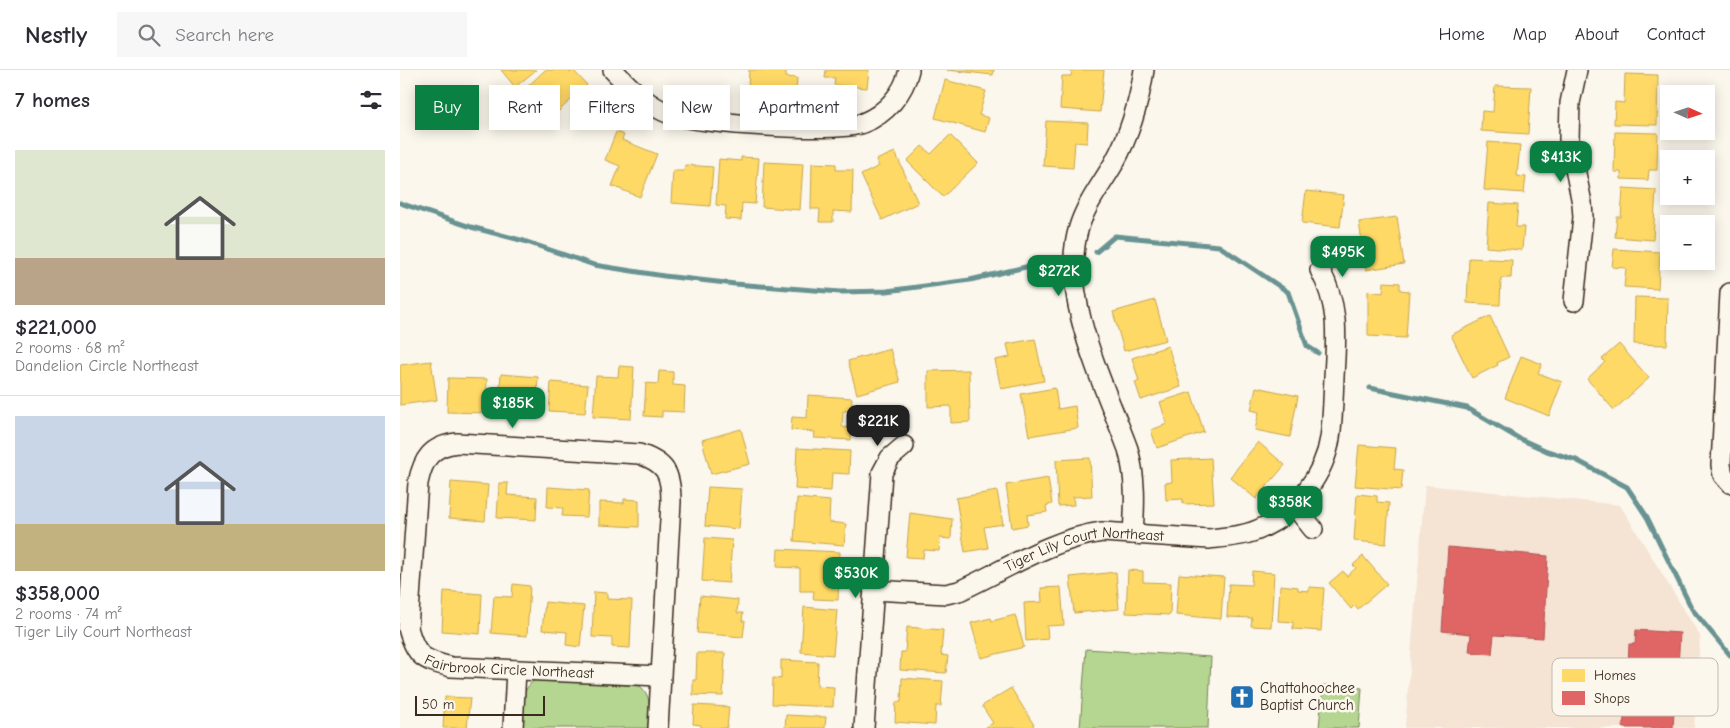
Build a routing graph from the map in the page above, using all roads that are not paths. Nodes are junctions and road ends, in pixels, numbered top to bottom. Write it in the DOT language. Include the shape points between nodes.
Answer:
graph roads {
  1 [pos="613,70"];
  2 [pos="909,70"];
  3 [pos="1144,70"];
  4 [pos="1577,70"];
  5 [pos="1320,270"];
  6 [pos="1730,293"];
  7 [pos="1574,301"];
  8 [pos="904,446"];
  9 [pos="1730,483"];
  10 [pos="1294,505"];
  11 [pos="1313,529"];
  12 [pos="1133,534"];
  13 [pos="873,590"];
  14 [pos="516,670"];
  15 [pos="660,676"];
  16 [pos="513,728"];
  17 [pos="658,728"];
  18 [pos="864,728"];
  1 -- 2 [label="street" via="643,98 670,114 707,121 823,128 863,123 881,113 896,99"];
  3 -- 12 [label="street" via="1124,142 1079,227 1074,272 1081,320 1134,470"];
  4 -- 7 [label="street" via="1570,103 1569,132 1583,217"];
  5 -- 10 [label="street, Tiger Lily Court Northeast" via="1334,300 1337,322 1330,440 1316,475"];
  6 -- 9 [label="street" via="1721,465"];
  8 -- 13 [label="street" via="890,458 882,473"];
  10 -- 11 [label="street"];
  10 -- 12 [label="street, Tiger Lily Court Northeast" via="1264,528 1244,534 1209,539"];
  12 -- 13 [label="street, Tiger Lily Court Northeast" via="1102,532 1064,541 959,592"];
  13 -- 18 [label="street"];
  14 -- 15 [label="street, Fairbrook Circle Northeast"];
  14 -- 15 [label="street, Fairbrook Circle Northeast" via="451,667 430,662 413,646 408,628 418,483 422,464 443,444 639,454 662,466 669,476 671,502"];
  14 -- 16 [label="street"];
  15 -- 17 [label="street, Fairbrook Circle Northeast"];
}
